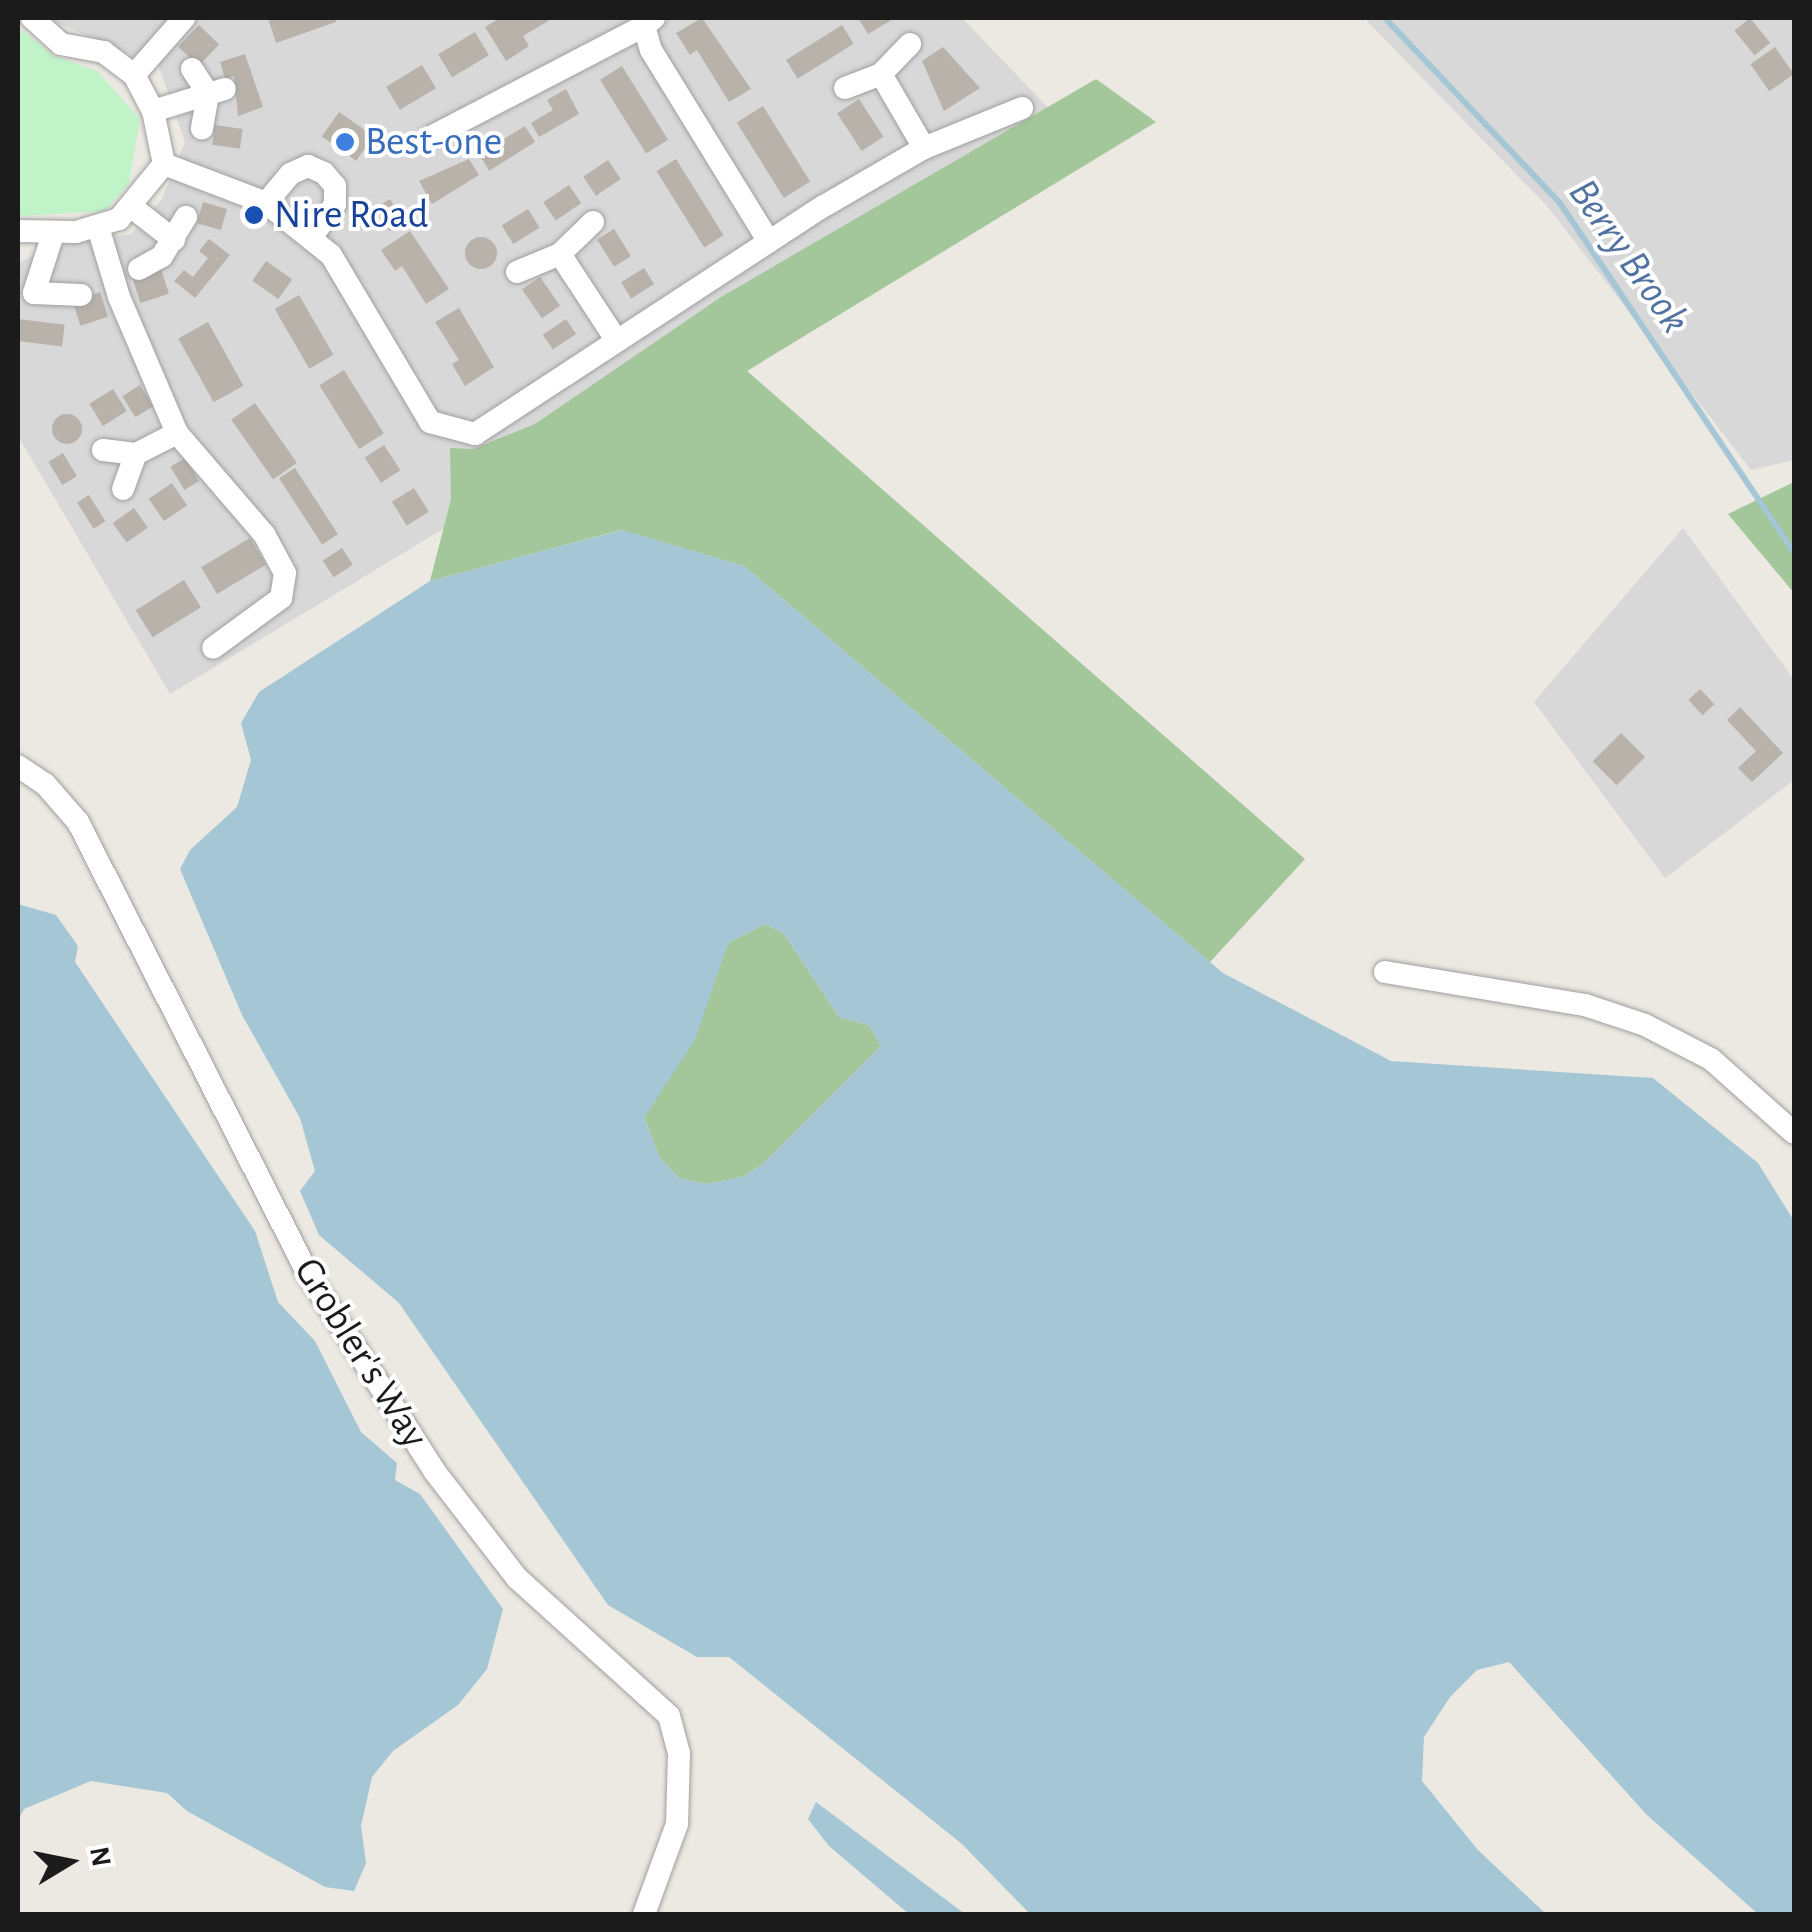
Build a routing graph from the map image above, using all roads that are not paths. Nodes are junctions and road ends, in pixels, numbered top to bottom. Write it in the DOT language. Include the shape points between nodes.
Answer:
graph roads {
  1 [pos="32,18"];
  2 [pos="184,18"];
  3 [pos="649,22"];
  4 [pos="910,44"];
  5 [pos="192,69"];
  6 [pos="134,74"];
  7 [pos="882,74"];
  8 [pos="845,88"];
  9 [pos="216,92"];
  10 [pos="1022,108"];
  11 [pos="153,111"];
  12 [pos="202,128"];
  13 [pos="431,137"];
  14 [pos="924,148"];
  15 [pos="164,164"];
  16 [pos="266,203"];
  17 [pos="134,208"];
  18 [pos="186,217"];
  19 [pos="593,222"];
  20 [pos="98,226"];
  21 [pos="18,231"];
  22 [pos="53,234"];
  23 [pos="311,238"];
  24 [pos="174,240"];
  25 [pos="769,242"];
  26 [pos="560,254"];
  27 [pos="140,269"];
  28 [pos="517,272"];
  29 [pos="26,292"];
  30 [pos="81,294"];
  31 [pos="617,341"];
  32 [pos="177,433"];
  33 [pos="103,450"];
  34 [pos="136,454"];
  35 [pos="123,488"];
  36 [pos="213,648"];
  37 [pos="18,766"];
  38 [pos="1384,972"];
  39 [pos="1794,1133"];
  40 [pos="644,1914"];
  1 -- 6 [label="street" via="61,44 104,52"];
  2 -- 6 [label="street"];
  3 -- 13 [label="street"];
  3 -- 25 [label="street" via="651,50"];
  4 -- 7 [label="street"];
  5 -- 9 [label="street"];
  6 -- 11 [label="street"];
  7 -- 8 [label="street"];
  7 -- 14 [label="street"];
  9 -- 11 [label="street"];
  9 -- 12 [label="street"];
  10 -- 14 [label="street"];
  11 -- 15 [label="street"];
  14 -- 25 [label="street"];
  15 -- 16 [label="street"];
  15 -- 17 [label="street"];
  16 -- 23 [label="street"];
  16 -- 23 [label="street" via="290,174 308,166 324,173 335,186 336,204"];
  17 -- 20 [label="street"];
  17 -- 24 [label="street"];
  18 -- 24 [label="street"];
  19 -- 26 [label="street"];
  20 -- 22 [label="street"];
  20 -- 32 [label="street" via="118,297"];
  21 -- 22 [label="street"];
  22 -- 29 [label="street"];
  23 -- 31 [label="street" via="331,255 430,422 454,433 475,434 497,422"];
  24 -- 27 [label="street"];
  25 -- 31 [label="street"];
  26 -- 28 [label="street"];
  26 -- 31 [label="street"];
  29 -- 30 [label="street"];
  32 -- 34 [label="street"];
  32 -- 36 [label="street" via="264,534 285,574 281,598"];
  33 -- 34 [label="street"];
  34 -- 35 [label="street"];
  37 -- 40 [label="street, Grobler's Way" via="45,784 78,822 308,1274 435,1472 517,1578 669,1716 679,1754 677,1824"];
  38 -- 39 [label="street" via="1585,1005 1645,1024 1711,1059"];
}
